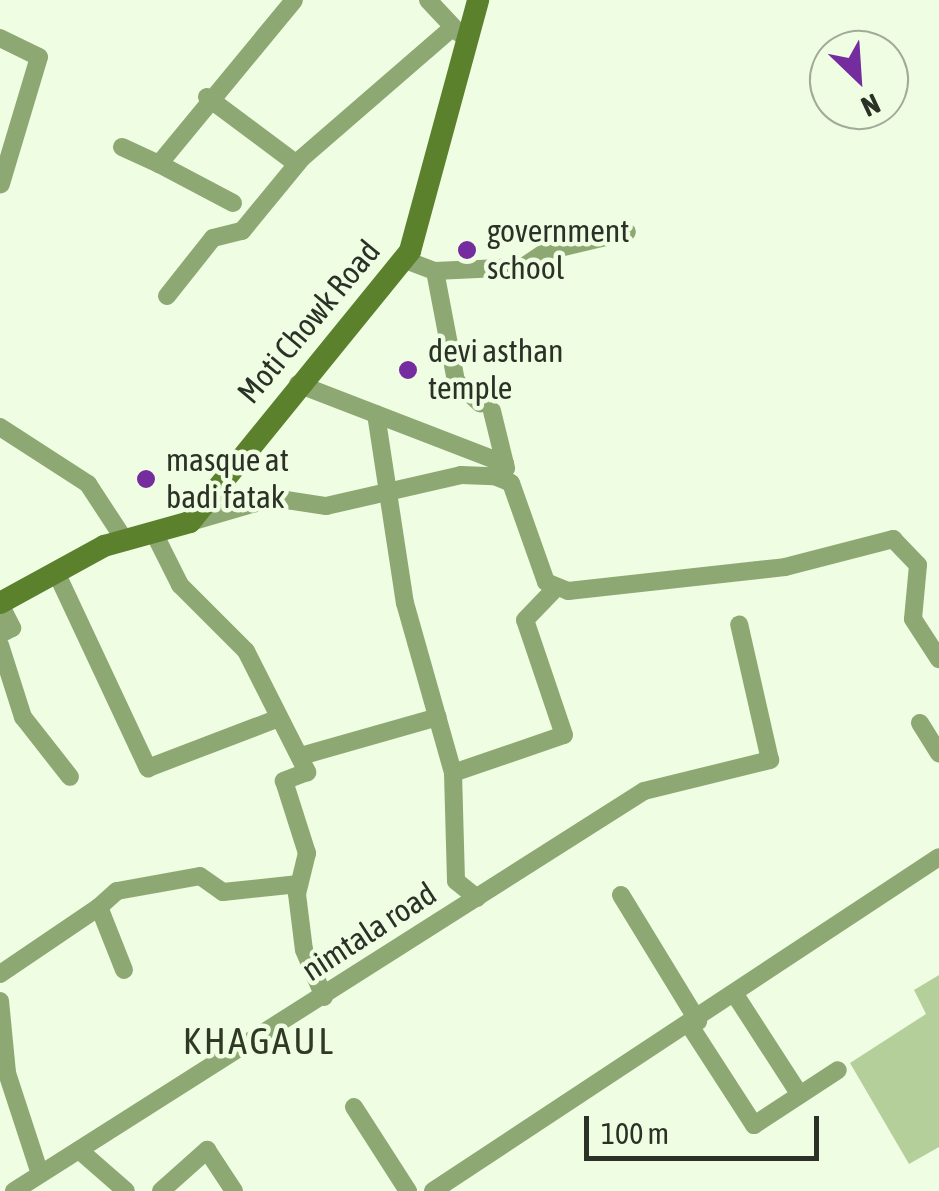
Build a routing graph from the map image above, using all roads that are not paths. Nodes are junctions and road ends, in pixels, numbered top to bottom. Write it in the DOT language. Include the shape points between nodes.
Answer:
graph roads {
  1 [pos="294,0"];
  2 [pos="428,0"];
  3 [pos="478,0"];
  4 [pos="460,34"];
  5 [pos="0,38"];
  6 [pos="207,97"];
  7 [pos="122,147"];
  8 [pos="159,164"];
  9 [pos="297,164"];
  10 [pos="1,184"];
  11 [pos="233,203"];
  12 [pos="627,232"];
  13 [pos="402,259"];
  14 [pos="435,271"];
  15 [pos="167,296"];
  16 [pos="298,384"];
  17 [pos="376,414"];
  18 [pos="0,427"];
  19 [pos="505,464"];
  20 [pos="510,483"];
  21 [pos="386,496"];
  22 [pos="190,522"];
  23 [pos="156,537"];
  24 [pos="126,542"];
  25 [pos="56,572"];
  26 [pos="554,590"];
  27 [pos="0,603"];
  28 [pos="739,624"];
  29 [pos="0,634"];
  30 [pos="0,645"];
  31 [pos="939,660"];
  32 [pos="438,717"];
  33 [pos="276,719"];
  34 [pos="920,723"];
  35 [pos="939,753"];
  36 [pos="301,756"];
  37 [pos="453,773"];
  38 [pos="70,778"];
  39 [pos="939,857"];
  40 [pos="299,884"];
  41 [pos="621,895"];
  42 [pos="477,898"];
  43 [pos="99,907"];
  44 [pos="124,970"];
  45 [pos="0,974"];
  46 [pos="734,992"];
  47 [pos="324,997"];
  48 [pos="0,1002"];
  49 [pos="694,1024"];
  50 [pos="838,1070"];
  51 [pos="800,1095"];
  52 [pos="8,1100"];
  53 [pos="354,1108"];
  54 [pos="80,1150"];
  55 [pos="40,1174"];
  56 [pos="14,1191"];
  57 [pos="126,1191"];
  58 [pos="160,1191"];
  59 [pos="234,1191"];
  60 [pos="408,1191"];
  61 [pos="434,1191"];
  1 -- 6 [label="street"];
  2 -- 4 [label="street"];
  3 -- 4 [label="street, Moti Chowk Road"];
  4 -- 9 [label="street"];
  4 -- 13 [label="street, Moti Chowk Road"];
  5 -- 10 [label="street" via="40,57"];
  6 -- 8 [label="street"];
  6 -- 9 [label="street"];
  7 -- 8 [label="street"];
  8 -- 11 [label="street"];
  9 -- 15 [label="street" via="242,231 213,238"];
  12 -- 14 [label="street" via="547,251 523,267"];
  13 -- 14 [label="street"];
  13 -- 16 [label="street, Moti Chowk Road"];
  14 -- 19 [label="street" via="456,381 486,407"];
  16 -- 17 [label="street"];
  16 -- 22 [label="street, Moti Chowk Road"];
  17 -- 19 [label="street"];
  17 -- 21 [label="street"];
  18 -- 24 [label="street" via="88,484"];
  19 -- 20 [label="street"];
  20 -- 21 [label="street" via="460,475"];
  20 -- 26 [label="street"];
  21 -- 22 [label="street" via="326,506 273,498"];
  21 -- 32 [label="street"];
  22 -- 23 [label="street, Moti Chowk Road"];
  23 -- 24 [label="street, Moti Chowk Road"];
  23 -- 33 [label="street" via="180,585 246,652"];
  24 -- 25 [label="street, Moti Chowk Road"];
  25 -- 27 [label="street, Moti Chowk Road"];
  25 -- 33 [label="street" via="148,768"];
  26 -- 31 [label="street" via="786,567 893,538 918,565 913,619"];
  26 -- 37 [label="street" via="525,620 562,740"];
  27 -- 29 [label="street" via="12,628"];
  28 -- 42 [label="street, nimtala road" via="770,760 644,791"];
  30 -- 38 [label="street" via="24,717"];
  32 -- 36 [label="street"];
  32 -- 37 [label="street"];
  33 -- 36 [label="street"];
  34 -- 35 [label="street"];
  36 -- 40 [label="street" via="307,772 284,781 308,853"];
  37 -- 42 [label="street" via="456,881"];
  39 -- 46 [label="street"];
  40 -- 43 [label="street" via="223,892 200,876 118,891"];
  40 -- 47 [label="street" via="304,950"];
  41 -- 49 [label="street"];
  42 -- 47 [label="street, nimtala road"];
  43 -- 44 [label="street"];
  43 -- 45 [label="street"];
  46 -- 49 [label="street"];
  46 -- 51 [label="street"];
  47 -- 54 [label="street, nimtala road"];
  48 -- 52 [label="street"];
  49 -- 51 [label="street" via="754,1124"];
  49 -- 61 [label="street"];
  50 -- 51 [label="street"];
  52 -- 55 [label="street"];
  53 -- 60 [label="street"];
  54 -- 55 [label="street, nimtala road"];
  54 -- 57 [label="street"];
  55 -- 56 [label="street, nimtala road"];
  58 -- 59 [label="street" via="207,1150"];
}
